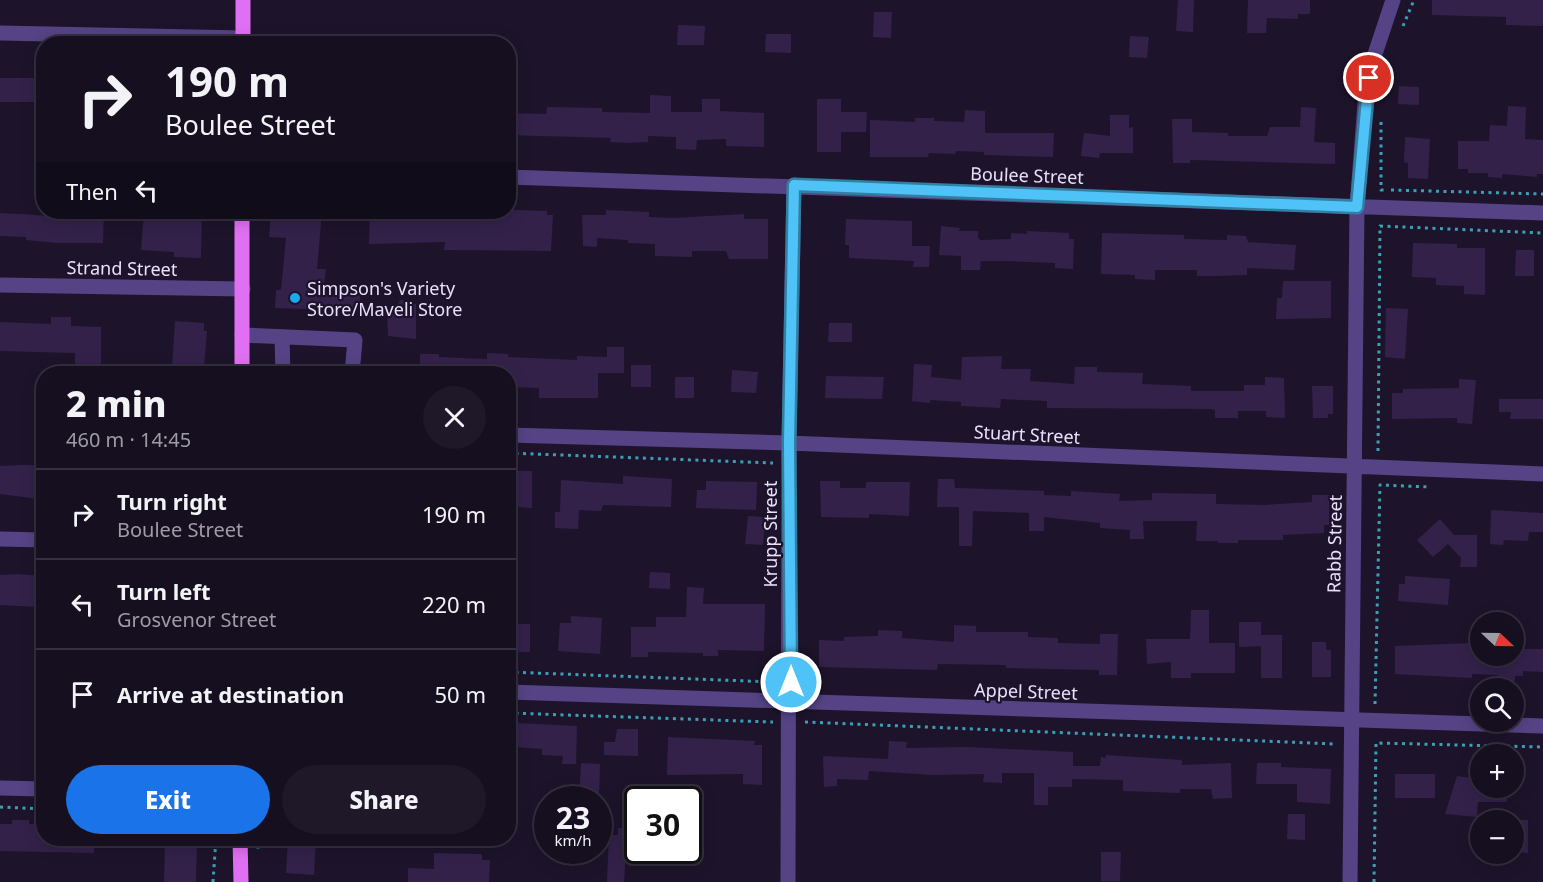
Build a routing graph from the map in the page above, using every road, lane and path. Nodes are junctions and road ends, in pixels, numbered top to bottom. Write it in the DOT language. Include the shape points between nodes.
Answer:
graph roads {
  1 [pos="243,0"];
  2 [pos="1393,0"];
  3 [pos="1414,0"];
  4 [pos="1400,31"];
  5 [pos="0,33"];
  6 [pos="91,36"];
  7 [pos="243,36"];
  8 [pos="1381,114"];
  9 [pos="516,177"];
  10 [pos="794,185"];
  11 [pos="1543,194"];
  12 [pos="1357,207"];
  13 [pos="1543,213"];
  14 [pos="242,219"];
  15 [pos="1543,232"];
  16 [pos="0,285"];
  17 [pos="243,289"];
  18 [pos="242,335"];
  19 [pos="282,337"];
  20 [pos="242,366"];
  21 [pos="283,366"];
  22 [pos="353,366"];
  23 [pos="516,435"];
  24 [pos="789,443"];
  25 [pos="516,453"];
  26 [pos="1378,454"];
  27 [pos="790,464"];
  28 [pos="1354,468"];
  29 [pos="1543,474"];
  30 [pos="1438,487"];
  31 [pos="0,539"];
  32 [pos="36,540"];
  33 [pos="516,672"];
  34 [pos="791,682"];
  35 [pos="516,692"];
  36 [pos="791,703"];
  37 [pos="1375,706"];
  38 [pos="516,713"];
  39 [pos="1352,721"];
  40 [pos="775,722"];
  41 [pos="806,722"];
  42 [pos="1543,726"];
  43 [pos="1543,747"];
  44 [pos="1335,754"];
  45 [pos="0,788"];
  46 [pos="36,789"];
  47 [pos="0,807"];
  48 [pos="36,809"];
  49 [pos="215,846"];
  50 [pos="240,846"];
  51 [pos="213,882"];
  52 [pos="241,882"];
  53 [pos="788,882"];
  54 [pos="1350,882"];
  55 [pos="1374,882"];
  1 -- 7 [label="main road"];
  2 -- 12 [label="street, Rabb Street" via="1366,90"];
  3 -- 4 [label="path"];
  5 -- 6 [label="street"];
  8 -- 11 [label="path" via="1381,190"];
  9 -- 10 [label="street, Boulee Street"];
  10 -- 12 [label="street, Boulee Street"];
  10 -- 24 [label="street, Krupp Street"];
  12 -- 13 [label="street, Boulee Street"];
  12 -- 28 [label="street, Rabb Street"];
  14 -- 17 [label="main road"];
  15 -- 26 [label="path" via="1380,226"];
  16 -- 17 [label="street, Strand Street"];
  17 -- 18 [label="main road"];
  18 -- 19 [label="street"];
  18 -- 20 [label="main road"];
  19 -- 21 [label="street"];
  19 -- 22 [label="street" via="355,340"];
  23 -- 24 [label="street, Stuart Street"];
  24 -- 27 [label="street, Krupp Street"];
  24 -- 28 [label="street, Stuart Street"];
  25 -- 27 [label="path"];
  27 -- 34 [label="street, Krupp Street"];
  28 -- 29 [label="street, Stuart Street"];
  28 -- 39 [label="street, Rabb Street"];
  30 -- 37 [label="path" via="1380,485"];
  31 -- 32 [label="street"];
  33 -- 34 [label="path"];
  34 -- 36 [label="street, Krupp Street"];
  35 -- 36 [label="street, Appel Street"];
  36 -- 39 [label="street, Appel Street"];
  36 -- 53 [label="street, Krupp Street"];
  38 -- 40 [label="path"];
  39 -- 42 [label="street, Appel Street"];
  39 -- 54 [label="street, Rabb Street"];
  41 -- 44 [label="path" via="1335,742"];
  43 -- 55 [label="path" via="1376,743"];
  45 -- 46 [label="street"];
  47 -- 48 [label="path"];
  49 -- 51 [label="path"];
  50 -- 52 [label="main road"];
}
